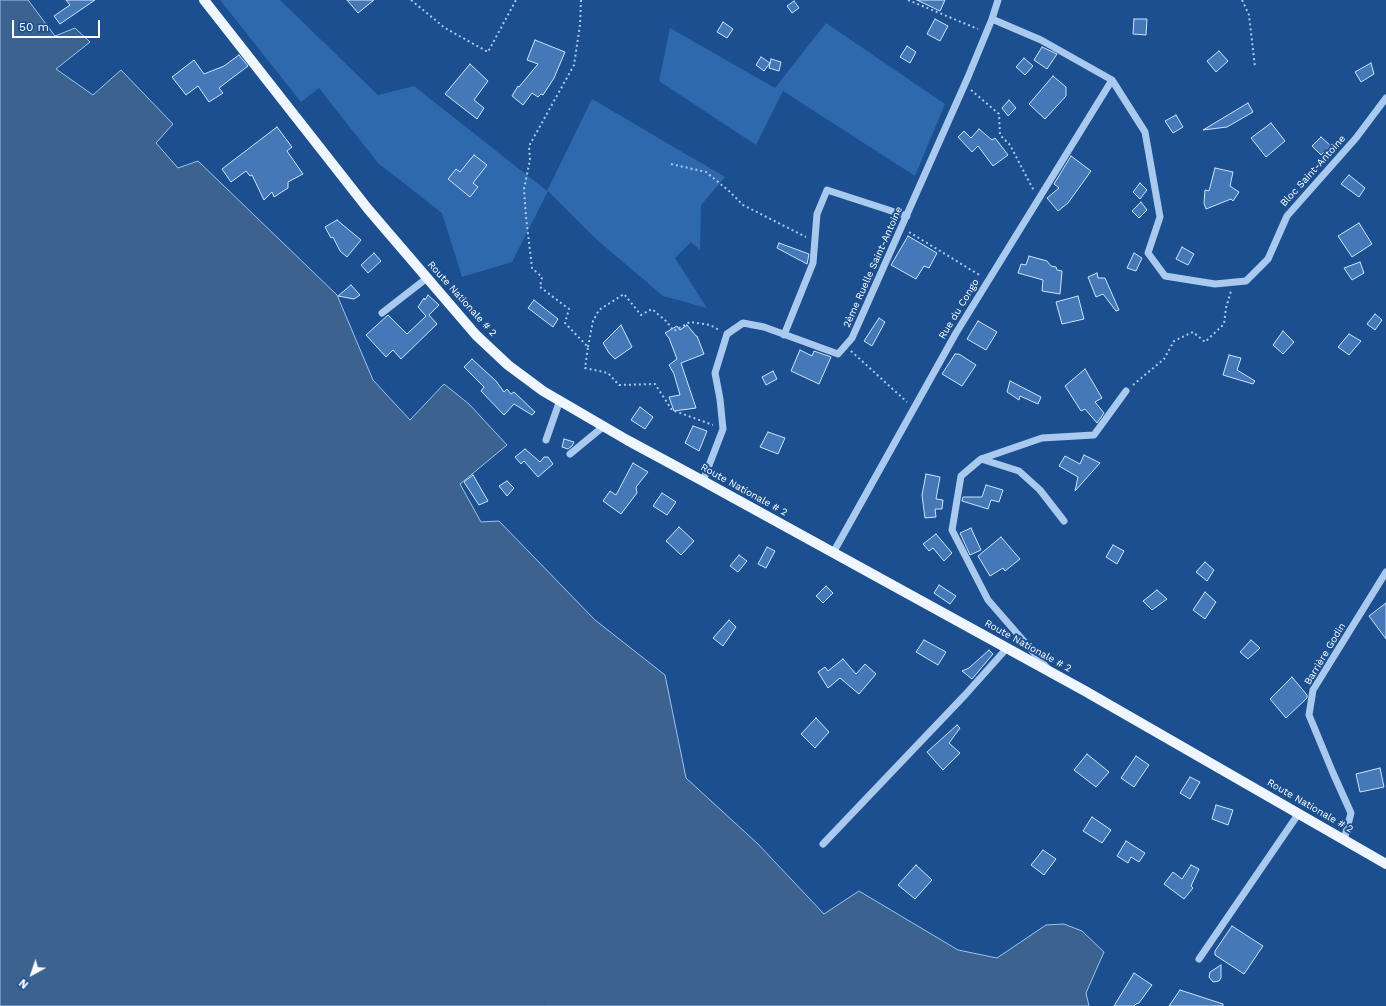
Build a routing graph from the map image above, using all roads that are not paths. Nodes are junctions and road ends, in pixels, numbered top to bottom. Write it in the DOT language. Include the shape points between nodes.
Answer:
graph roads {
  1 [pos="204,0"];
  2 [pos="998,0"];
  3 [pos="992,19"];
  4 [pos="1112,80"];
  5 [pos="1386,98"];
  6 [pos="907,216"];
  7 [pos="427,278"];
  8 [pos="382,313"];
  9 [pos="784,335"];
  10 [pos="1126,391"];
  11 [pos="560,400"];
  12 [pos="604,426"];
  13 [pos="546,440"];
  14 [pos="570,454"];
  15 [pos="981,459"];
  16 [pos="703,481"];
  17 [pos="1064,521"];
  18 [pos="834,553"];
  19 [pos="1386,572"];
  20 [pos="1007,648"];
  21 [pos="1052,673"];
  22 [pos="1299,813"];
  23 [pos="1344,840"];
  24 [pos="823,844"];
  25 [pos="1386,864"];
  26 [pos="1199,959"];
  1 -- 7 [label="main road, Route Nationale # 2" via="368,209"];
  2 -- 3 [label="street, 2ème Ruelle Saint-Antoine"];
  3 -- 4 [label="street, Bloc Saint-Antoine" via="1041,40"];
  3 -- 6 [label="street, 2ème Ruelle Saint-Antoine"];
  4 -- 5 [label="street, Bloc Saint-Antoine" via="1145,132 1160,217 1148,253 1165,276 1215,284 1246,281 1268,259 1287,216 1356,138"];
  4 -- 18 [label="street, Rue du Congo" via="956,333"];
  6 -- 9 [label="street, 2ème Ruelle Saint-Antoine" via="852,338 838,354"];
  6 -- 9 [label="street" via="826,190 817,214 814,263"];
  7 -- 8 [label="street"];
  7 -- 11 [label="main road, Route Nationale # 2" via="476,335 508,365 543,391"];
  9 -- 16 [label="street" via="764,327 743,323 727,334 715,373 723,429"];
  10 -- 15 [label="street" via="1094,435 1042,438"];
  11 -- 12 [label="main road, Route Nationale # 2"];
  11 -- 13 [label="street"];
  12 -- 14 [label="street"];
  12 -- 16 [label="main road, Route Nationale # 2"];
  15 -- 17 [label="street" via="1019,471 1040,490"];
  15 -- 21 [label="street" via="961,476 952,530 988,600"];
  16 -- 18 [label="main road, Route Nationale # 2"];
  18 -- 20 [label="main road, Route Nationale # 2"];
  19 -- 23 [label="street, Barrière Godin" via="1313,690 1309,715 1351,813"];
  20 -- 21 [label="main road, Route Nationale # 2"];
  20 -- 24 [label="street"];
  21 -- 22 [label="main road, Route Nationale # 2"];
  22 -- 23 [label="main road, Route Nationale # 2"];
  22 -- 26 [label="street"];
  23 -- 25 [label="main road, Route Nationale # 2"];
}
